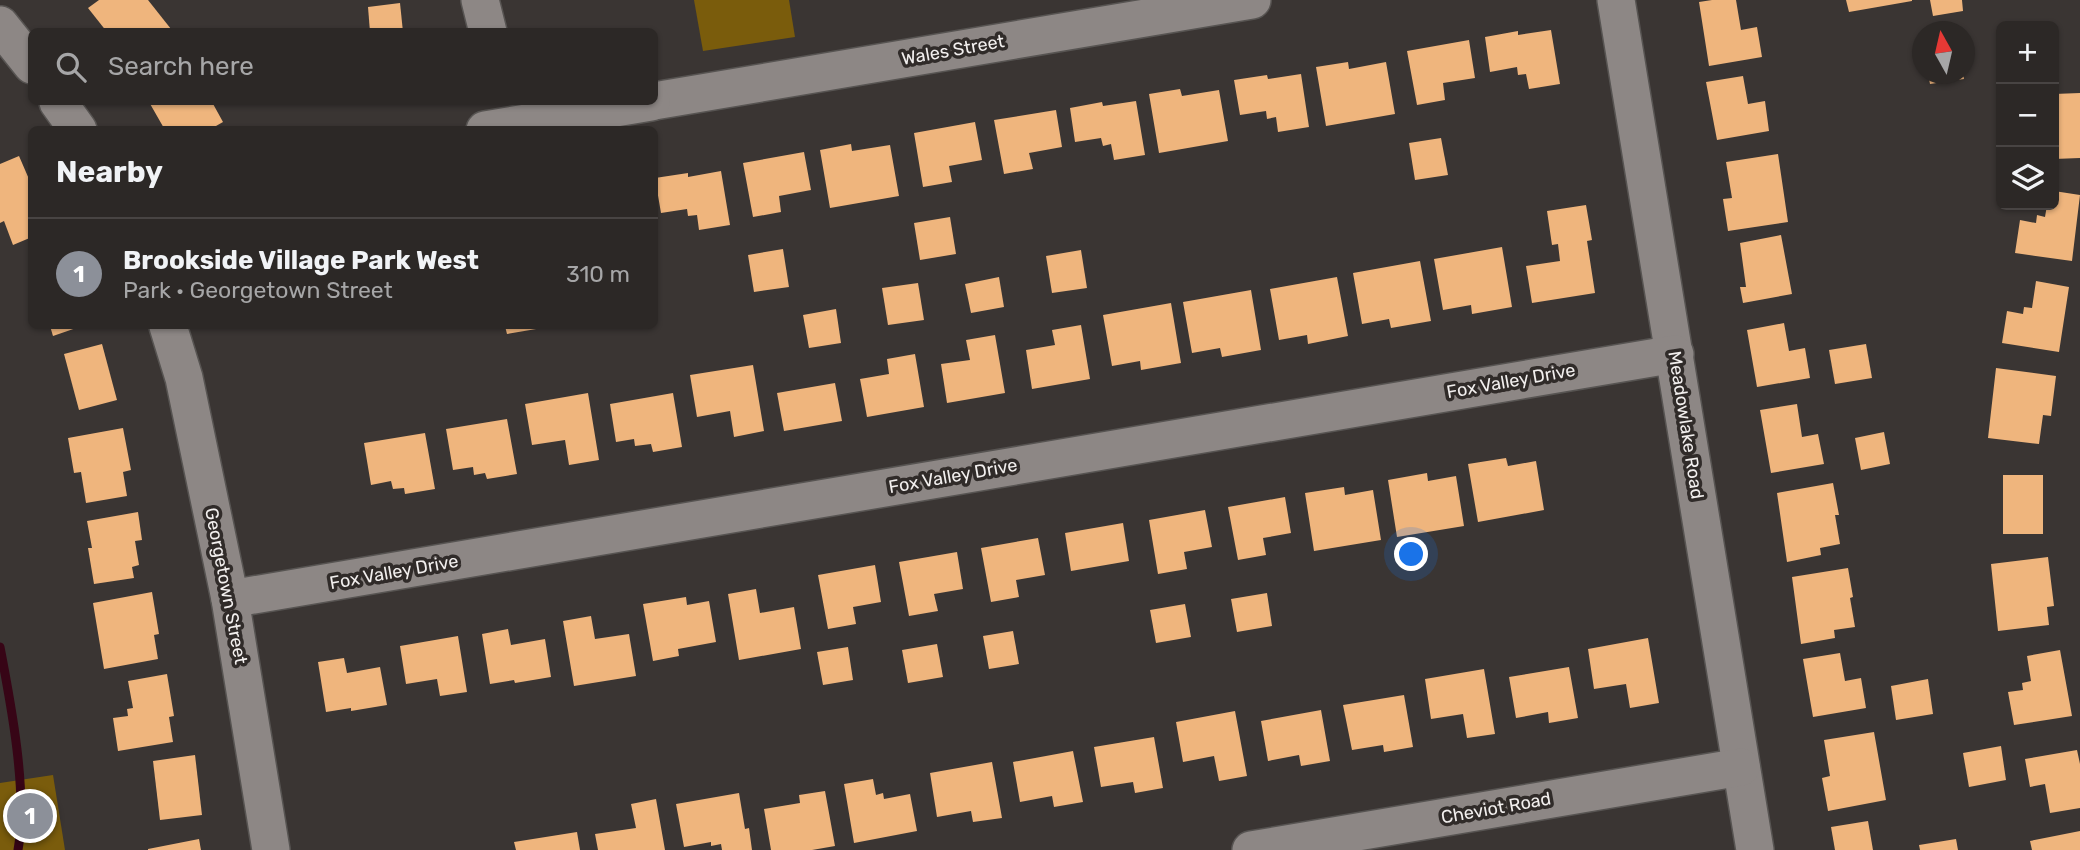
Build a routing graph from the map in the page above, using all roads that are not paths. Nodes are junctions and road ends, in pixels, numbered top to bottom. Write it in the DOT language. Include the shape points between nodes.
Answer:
graph roads {
  1 [pos="480,0"];
  2 [pos="1252,0"];
  3 [pos="1616,0"];
  4 [pos="0,25"];
  5 [pos="487,28"];
  6 [pos="28,60"];
  7 [pos="658,100"];
  8 [pos="60,105"];
  9 [pos="618,105"];
  10 [pos="497,119"];
  11 [pos="75,126"];
  12 [pos="169,329"];
  13 [pos="1675,354"];
  14 [pos="230,599"];
  15 [pos="1741,767"];
  16 [pos="271,850"];
  17 [pos="1251,850"];
  18 [pos="1755,850"];
  1 -- 5 [label="street"];
  2 -- 7 [label="street, Wales Street"];
  3 -- 13 [label="street, Meadowlake Road"];
  4 -- 6 [label="street"];
  8 -- 11 [label="street"];
  9 -- 10 [label="street, Wales Street"];
  12 -- 14 [label="street, Georgetown Street" via="184,378"];
  13 -- 14 [label="street, Fox Valley Drive"];
  13 -- 15 [label="street, Meadowlake Road"];
  14 -- 16 [label="street, Georgetown Street"];
  15 -- 17 [label="street, Cheviot Road"];
  15 -- 18 [label="street, Meadowlake Road"];
}
